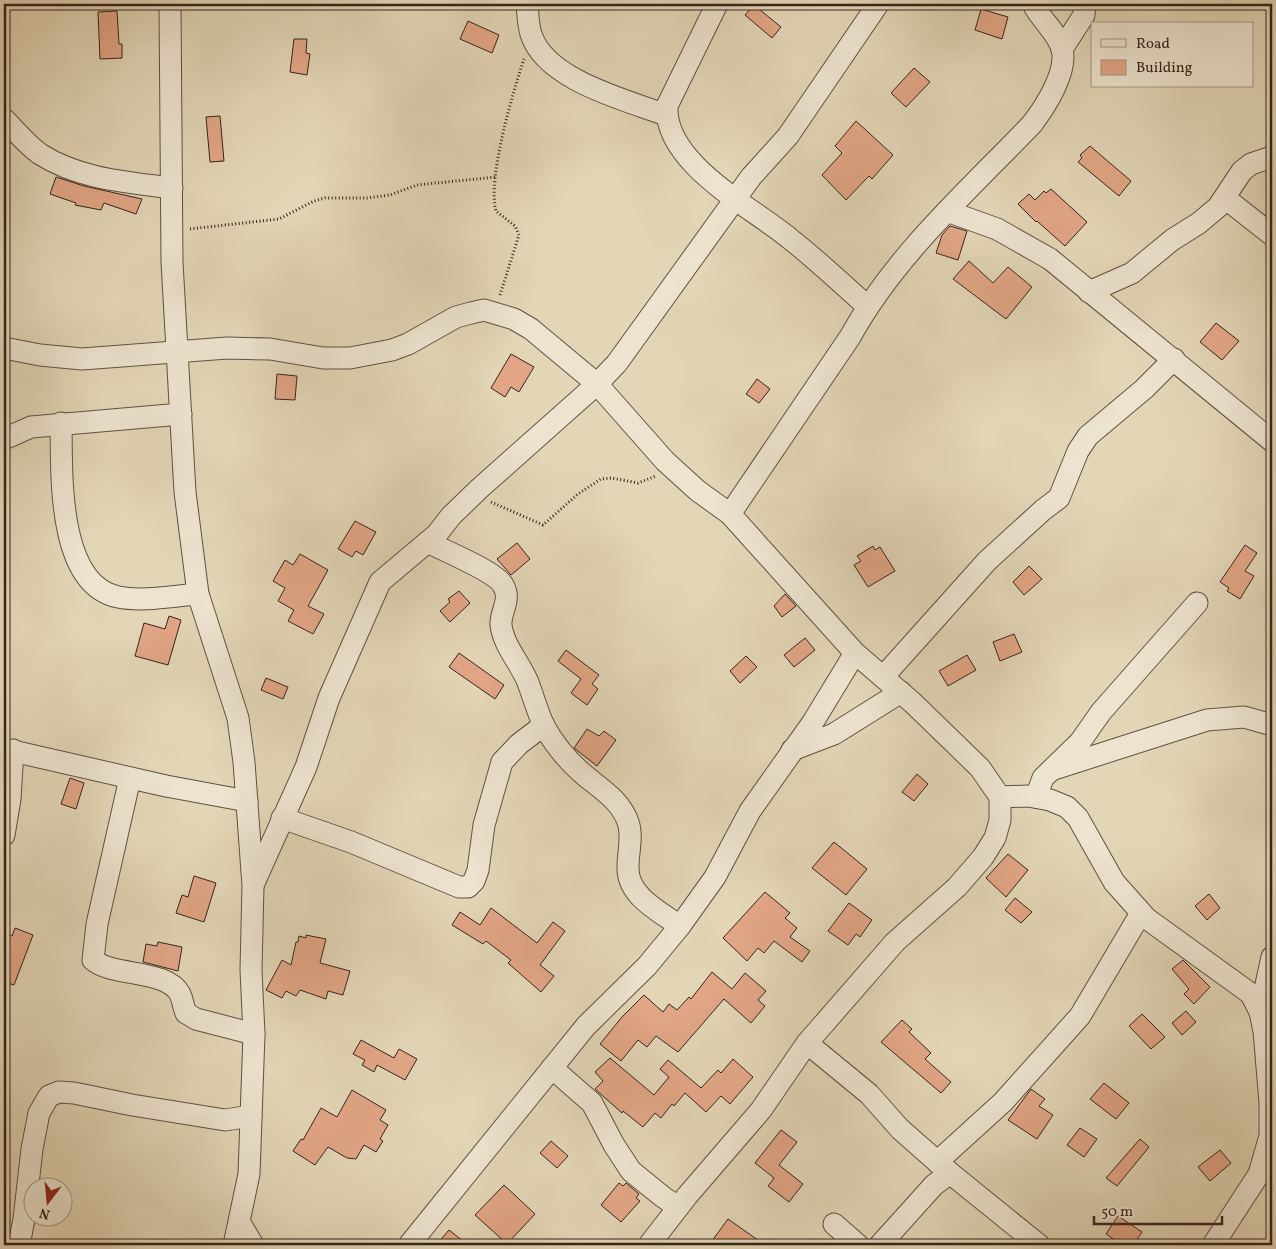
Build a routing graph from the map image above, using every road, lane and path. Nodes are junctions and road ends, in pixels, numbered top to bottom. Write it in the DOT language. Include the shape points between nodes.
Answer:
graph roads {
  1 [pos="170,4"];
  2 [pos="527,4"];
  3 [pos="717,4"];
  4 [pos="878,4"];
  5 [pos="1033,4"];
  6 [pos="1085,4"];
  7 [pos="531,36"];
  8 [pos="1062,49"];
  9 [pos="666,115"];
  10 [pos="4,119"];
  11 [pos="1272,157"];
  12 [pos="496,177"];
  13 [pos="172,188"];
  14 [pos="1225,198"];
  15 [pos="736,199"];
  16 [pos="947,211"];
  17 [pos="172,233"];
  18 [pos="1272,235"];
  19 [pos="1090,292"];
  20 [pos="867,306"];
  21 [pos="500,313"];
  22 [pos="4,348"];
  23 [pos="178,351"];
  24 [pos="1174,359"];
  25 [pos="597,384"];
  26 [pos="181,414"];
  27 [pos="61,423"];
  28 [pos="4,438"];
  29 [pos="1272,441"];
  30 [pos="672,467"];
  31 [pos="473,495"];
  32 [pos="730,514"];
  33 [pos="428,542"];
  34 [pos="198,594"];
  35 [pos="1197,603"];
  36 [pos="855,653"];
  37 [pos="883,677"];
  38 [pos="901,692"];
  39 [pos="544,725"];
  40 [pos="1272,725"];
  41 [pos="8,750"];
  42 [pos="792,750"];
  43 [pos="1050,770"];
  44 [pos="130,778"];
  45 [pos="1000,796"];
  46 [pos="1036,798"];
  47 [pos="247,801"];
  48 [pos="282,818"];
  49 [pos="4,835"];
  50 [pos="253,886"];
  51 [pos="1141,913"];
  52 [pos="680,926"];
  53 [pos="1272,957"];
  54 [pos="1260,1012"];
  55 [pos="254,1034"];
  56 [pos="807,1043"];
  57 [pos="552,1068"];
  58 [pos="251,1116"];
  59 [pos="943,1167"];
  60 [pos="678,1207"];
  61 [pos="240,1223"];
  62 [pos="834,1224"];
  63 [pos="4,1238"];
  64 [pos="20,1245"];
  65 [pos="234,1245"];
  66 [pos="253,1245"];
  67 [pos="409,1245"];
  68 [pos="649,1245"];
  69 [pos="858,1245"];
  70 [pos="880,1245"];
  71 [pos="1039,1245"];
  72 [pos="1213,1245"];
  1 -- 13 [label="street"];
  2 -- 7 [label="street"];
  3 -- 9 [label="street" via="667,106"];
  4 -- 15 [label="street" via="788,136"];
  5 -- 8 [label="street"];
  6 -- 8 [label="street" via="1084,15"];
  7 -- 9 [label="street" via="551,65"];
  7 -- 12 [label="path" via="504,133"];
  8 -- 16 [label="street" via="1055,88 1044,108"];
  9 -- 15 [label="street" via="673,138 682,150"];
  10 -- 13 [label="street" via="38,152 60,165 90,176"];
  11 -- 14 [label="street" via="1251,164 1242,171"];
  12 -- 17 [label="path" via="417,185 390,195 367,198 324,198 279,219"];
  12 -- 21 [label="path" via="496,211 515,226 519,235 498,300"];
  13 -- 17 [label="street"];
  14 -- 18 [label="street"];
  14 -- 19 [label="street" via="1199,223 1172,240 1132,273"];
  15 -- 20 [label="street" via="789,238"];
  15 -- 25 [label="street" via="636,340"];
  16 -- 19 [label="street" via="973,218 1022,241"];
  16 -- 20 [label="street" via="910,250"];
  17 -- 23 [label="street"];
  19 -- 24 [label="street"];
  20 -- 32 [label="street" via="850,337"];
  21 -- 23 [label="street" via="484,310 456,317 408,344 350,358 323,358 258,348"];
  21 -- 25 [label="street" via="531,329"];
  22 -- 23 [label="street" via="82,359"];
  23 -- 26 [label="street"];
  24 -- 29 [label="street"];
  24 -- 37 [label="street" via="1144,390 1088,436 1078,451 1059,498 987,561"];
  25 -- 30 [label="street"];
  25 -- 31 [label="street"];
  26 -- 27 [label="street"];
  26 -- 34 [label="street" via="185,492"];
  27 -- 28 [label="street" via="31,427"];
  27 -- 34 [label="street" via="64,516 79,565 92,583 116,597"];
  30 -- 31 [label="path" via="638,483 601,479 543,524"];
  30 -- 32 [label="street"];
  31 -- 33 [label="street"];
  32 -- 36 [label="street"];
  33 -- 39 [label="street" via="486,571 504,586 507,603 501,618 503,633 526,678"];
  33 -- 48 [label="street" via="380,582 376,589 329,698 306,767"];
  34 -- 47 [label="street" via="238,718"];
  35 -- 43 [label="street" via="1101,712 1080,742"];
  36 -- 37 [label="street"];
  36 -- 42 [label="street"];
  37 -- 38 [label="street"];
  38 -- 42 [label="street" via="834,734"];
  38 -- 45 [label="street" via="980,768"];
  39 -- 48 [label="street" via="502,762 484,825 478,870 468,887 459,887 351,842"];
  39 -- 52 [label="street" via="561,753 604,789 624,814 630,845 630,883 645,901"];
  40 -- 43 [label="street" via="1244,717 1207,720"];
  41 -- 44 [label="street"];
  41 -- 49 [label="street" via="10,799"];
  42 -- 52 [label="street" via="750,810 715,877"];
  43 -- 46 [label="street" via="1043,778"];
  44 -- 47 [label="street"];
  44 -- 55 [label="street" via="97,924 93,960 105,967 163,981 180,994 186,1013 196,1019"];
  45 -- 46 [label="street"];
  45 -- 56 [label="street" via="1000,820 995,838 983,857 957,887 895,942"];
  46 -- 51 [label="street" via="1067,807 1078,818 1114,882"];
  47 -- 50 [label="street"];
  48 -- 50 [label="street"];
  50 -- 55 [label="street" via="251,970"];
  51 -- 54 [label="street" via="1251,994"];
  51 -- 59 [label="street" via="1080,1016"];
  52 -- 57 [label="street" via="647,966 586,1026"];
  53 -- 54 [label="street"];
  54 -- 72 [label="street" via="1270,1136 1259,1174"];
  55 -- 58 [label="street"];
  56 -- 59 [label="street" via="869,1094 900,1129"];
  56 -- 60 [label="street" via="761,1110"];
  57 -- 60 [label="street" via="592,1103 632,1171"];
  57 -- 67 [label="street"];
  58 -- 61 [label="street" via="249,1174"];
  58 -- 64 [label="street" via="225,1120 74,1093 59,1092 49,1096 39,1113"];
  59 -- 70 [label="street" via="934,1185"];
  59 -- 71 [label="street"];
  60 -- 68 [label="street"];
  61 -- 65 [label="street"];
  61 -- 66 [label="street"];
  62 -- 69 [label="street"];
  63 -- 64 [label="street"];
}
